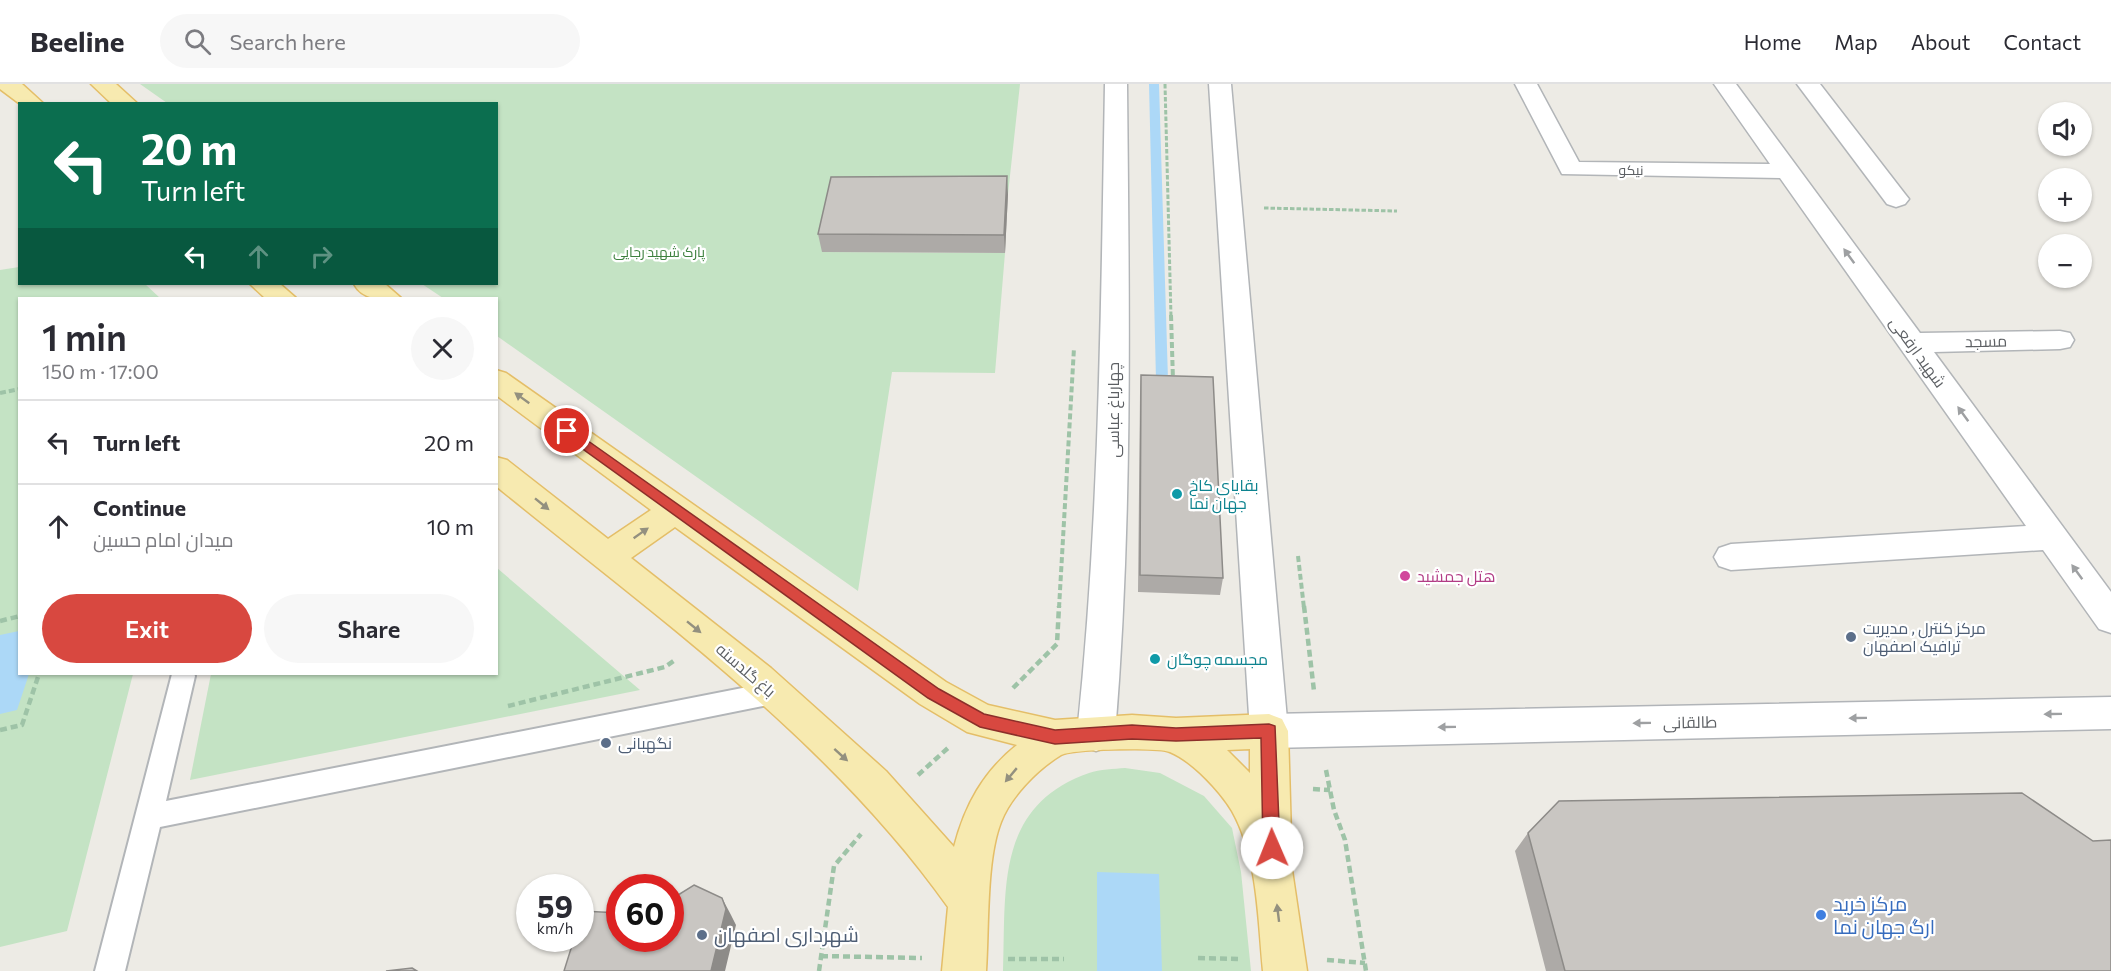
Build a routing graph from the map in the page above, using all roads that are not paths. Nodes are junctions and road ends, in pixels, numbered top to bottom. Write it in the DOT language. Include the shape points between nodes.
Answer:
graph roads {
  1 [pos="8,84"];
  2 [pos="102,84"];
  3 [pos="1116,84"];
  4 [pos="1220,84"];
  5 [pos="1526,84"];
  6 [pos="1725,84"];
  7 [pos="1808,84"];
  8 [pos="30,102"];
  9 [pos="124,102"];
  10 [pos="1788,171"];
  11 [pos="1896,199"];
  12 [pos="368,285"];
  13 [pos="386,297"];
  14 [pos="2060,340"];
  15 [pos="1911,343"];
  16 [pos="498,381"];
  17 [pos="498,470"];
  18 [pos="675,510"];
  19 [pos="2052,537"];
  20 [pos="608,557"];
  21 [pos="1731,557"];
  22 [pos="2111,619"];
  23 [pos="183,676"];
  24 [pos="773,693"];
  25 [pos="2111,713"];
  26 [pos="1269,731"];
  27 [pos="1096,734"];
  28 [pos="1176,735"];
  29 [pos="1055,737"];
  30 [pos="149,817"];
  31 [pos="1272,868"];
  32 [pos="968,900"];
  33 [pos="110,971"];
  34 [pos="964,971"];
  35 [pos="1285,971"];
  1 -- 8 [label="main road"];
  2 -- 9 [label="main road"];
  3 -- 27 [label="street, چهارباغ عباسی" via="1112,513 1108,611"];
  4 -- 26 [label="street"];
  5 -- 10 [label="street, نیکو" via="1571,170"];
  6 -- 10 [label="street, شهید ارفعی"];
  7 -- 11 [label="street"];
  15 -- 10 [label="street, شهید ارفعی, one-way"];
  12 -- 13 [label="main road"];
  14 -- 15 [label="street, مسجد"];
  19 -- 15 [label="street, شهید ارفعی, one-way"];
  18 -- 16 [label="main road, one-way"];
  17 -- 20 [label="main road, باغ گلدسته, one-way"];
  20 -- 18 [label="main road, one-way"];
  18 -- 29 [label="main road" via="933,693 980,720"];
  19 -- 21 [label="street"];
  22 -- 19 [label="street, شهید ارفعی, one-way"];
  20 -- 24 [label="main road, باغ گلدسته, one-way"];
  23 -- 30 [label="lane"];
  24 -- 30 [label="lane"];
  24 -- 32 [label="main road, باغ گلدسته, one-way" via="872,784 928,845"];
  25 -- 26 [label="street, طالقانی, one-way"];
  26 -- 28 [label="main road"];
  26 -- 31 [label="main road"];
  27 -- 28 [label="main road"];
  27 -- 29 [label="main road"];
  28 -- 31 [label="main road" via="1231,778 1249,804"];
  29 -- 32 [label="main road, one-way" via="1017,768 990,803 981,820 973,854"];
  30 -- 33 [label="lane"];
  35 -- 31 [label="main road, one-way"];
  32 -- 34 [label="main road"];
}
